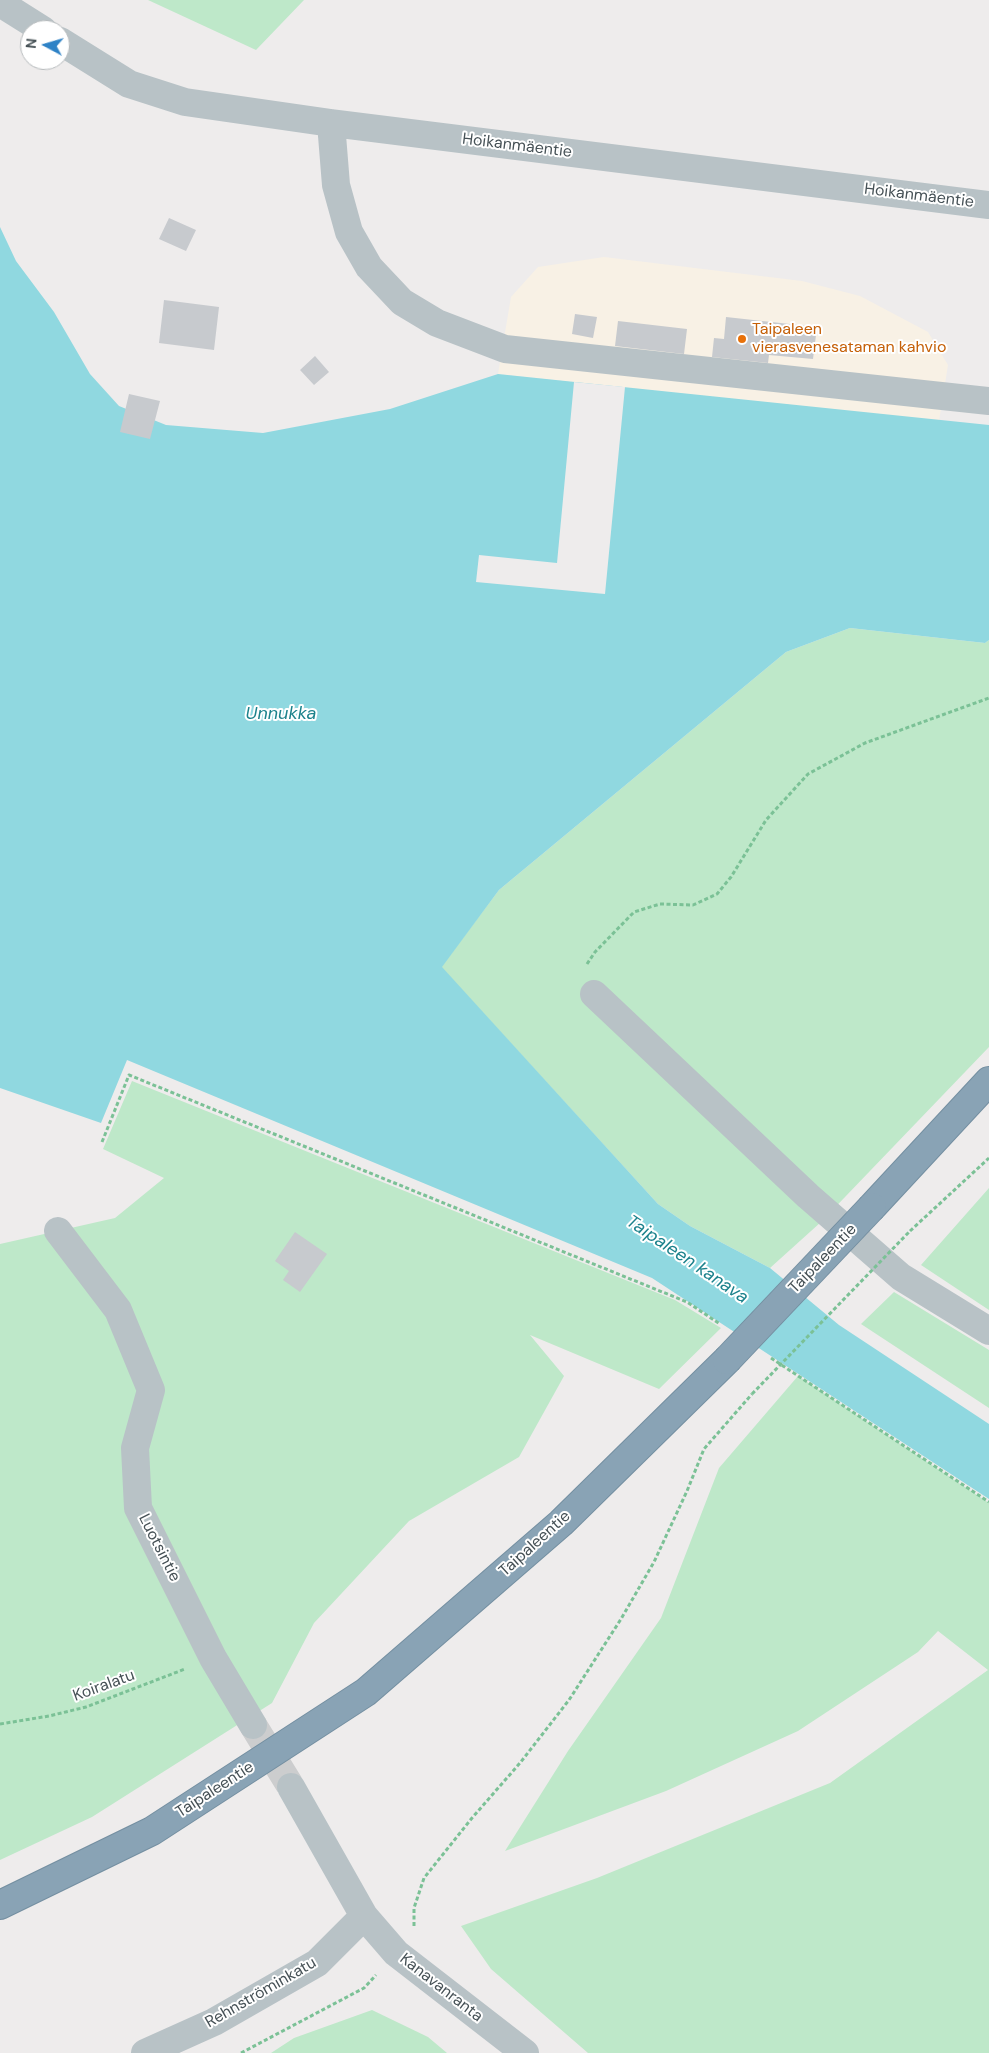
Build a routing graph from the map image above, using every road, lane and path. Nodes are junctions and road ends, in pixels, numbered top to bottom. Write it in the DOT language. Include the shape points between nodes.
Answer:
graph roads {
  1 [pos="0,3"];
  2 [pos="27,20"];
  3 [pos="70,47"];
  4 [pos="331,123"];
  5 [pos="989,205"];
  6 [pos="989,400"];
  7 [pos="989,698"];
  8 [pos="594,994"];
  9 [pos="989,1081"];
  10 [pos="102,1142"];
  11 [pos="989,1158"];
  12 [pos="58,1231"];
  13 [pos="728,1329"];
  14 [pos="989,1331"];
  15 [pos="768,1356"];
  16 [pos="989,1502"];
  17 [pos="213,1658"];
  18 [pos="0,1724"];
  19 [pos="252,1726"];
  20 [pos="291,1787"];
  21 [pos="0,1905"];
  22 [pos="364,1916"];
  23 [pos="396,1953"];
  24 [pos="145,2053"];
  25 [pos="241,2053"];
  26 [pos="525,2053"];
  1 -- 2 [label="street"];
  3 -- 4 [label="street, Hoikanmäentie" via="129,84 185,102"];
  4 -- 5 [label="street, Hoikanmäentie"];
  4 -- 6 [label="street" via="336,185 349,232 369,266 402,302 436,323 505,348"];
  7 -- 8 [label="path" via="865,743 808,774 766,820 717,894 693,905 660,904 634,912 595,952 585,967"];
  8 -- 14 [label="street" via="794,1183 901,1277"];
  9 -- 21 [label="highway, Taipaleentie, bridge" via="727,1360 561,1523 366,1692 152,1831"];
  10 -- 13 [label="path" via="129,1075 687,1302"];
  11 -- 23 [label="path, bridge" via="910,1231 752,1394 704,1449 654,1562 621,1619 568,1700 424,1878 414,1908 414,1931"];
  12 -- 17 [label="street, Luotsintie" via="118,1310 151,1390 135,1448 138,1508"];
  15 -- 16 [label="path"];
  17 -- 18 [label="path, Koiralatu" via="86,1707"];
  17 -- 19 [label="street, Luotsintie"];
  20 -- 22 [label="street"];
  22 -- 23 [label="street, Kanavanranta"];
  22 -- 24 [label="street, Rehnströminkatu" via="316,1963 214,2022"];
  23 -- 25 [label="path" via="364,1988"];
  23 -- 26 [label="street, Kanavanranta"];
}
